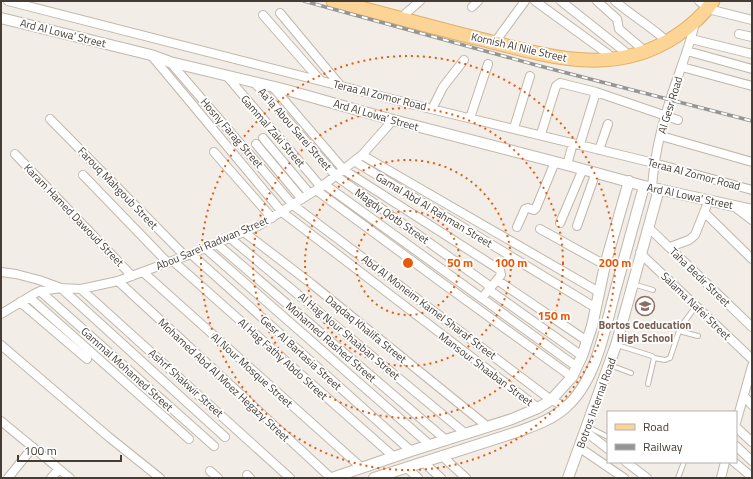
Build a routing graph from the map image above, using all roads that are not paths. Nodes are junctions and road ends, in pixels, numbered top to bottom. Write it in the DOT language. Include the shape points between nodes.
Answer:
graph roads {
  1 [pos="8,1"];
  2 [pos="333,1"];
  3 [pos="360,1"];
  4 [pos="420,1"];
  5 [pos="478,1"];
  6 [pos="525,1"];
  7 [pos="535,1"];
  8 [pos="561,1"];
  9 [pos="597,1"];
  10 [pos="615,1"];
  11 [pos="706,3"];
  12 [pos="409,7"];
  13 [pos="472,7"];
  14 [pos="280,13"];
  15 [pos="263,15"];
  16 [pos="1,18"];
  17 [pos="752,20"];
  18 [pos="695,23"];
  19 [pos="739,34"];
  20 [pos="662,37"];
  21 [pos="752,37"];
  22 [pos="498,38"];
  23 [pos="691,38"];
  24 [pos="640,47"];
  25 [pos="624,51"];
  26 [pos="687,51"];
  27 [pos="608,54"];
  28 [pos="752,54"];
  29 [pos="151,55"];
  30 [pos="464,60"];
  31 [pos="170,62"];
  32 [pos="488,64"];
  33 [pos="682,66"];
  34 [pos="752,69"];
  35 [pos="226,75"];
  36 [pos="530,76"];
  37 [pos="320,80"];
  38 [pos="254,82"];
  39 [pos="340,85"];
  40 [pos="272,86"];
  41 [pos="752,86"];
  42 [pos="596,92"];
  43 [pos="432,109"];
  44 [pos="666,116"];
  45 [pos="470,118"];
  46 [pos="50,119"];
  47 [pos="393,120"];
  48 [pos="678,120"];
  49 [pos="608,124"];
  50 [pos="514,128"];
  51 [pos="273,130"];
  52 [pos="541,134"];
  53 [pos="661,136"];
  54 [pos="263,138"];
  55 [pos="256,144"];
  56 [pos="576,144"];
  57 [pos="599,150"];
  58 [pos="247,151"];
  59 [pos="214,152"];
  60 [pos="15,154"];
  61 [pos="362,155"];
  62 [pos="354,161"];
  63 [pos="555,162"];
  64 [pos="752,162"];
  65 [pos="654,163"];
  66 [pos="567,165"];
  67 [pos="583,169"];
  68 [pos="344,170"];
  69 [pos="596,172"];
  70 [pos="83,175"];
  71 [pos="336,176"];
  72 [pos="629,181"];
  73 [pos="652,188"];
  74 [pos="318,189"];
  75 [pos="752,190"];
  76 [pos="302,199"];
  77 [pos="709,200"];
  78 [pos="732,204"];
  79 [pos="294,205"];
  80 [pos="752,210"];
  81 [pos="282,212"];
  82 [pos="704,212"];
  83 [pos="272,218"];
  84 [pos="752,220"];
  85 [pos="560,223"];
  86 [pos="577,226"];
  87 [pos="517,227"];
  88 [pos="648,227"];
  89 [pos="540,229"];
  90 [pos="244,232"];
  91 [pos="230,238"];
  92 [pos="217,244"];
  93 [pos="670,247"];
  94 [pos="205,248"];
  95 [pos="640,253"];
  96 [pos="188,255"];
  97 [pos="752,258"];
  98 [pos="170,262"];
  99 [pos="605,264"];
  100 [pos="1,272"];
  101 [pos="143,272"];
  102 [pos="132,276"];
  103 [pos="497,280"];
  104 [pos="118,281"];
  105 [pos="632,284"];
  106 [pos="61,288"];
  107 [pos="490,288"];
  108 [pos="81,289"];
  109 [pos="653,290"];
  110 [pos="40,291"];
  111 [pos="599,292"];
  112 [pos="29,297"];
  113 [pos="482,298"];
  114 [pos="20,302"];
  115 [pos="696,306"];
  116 [pos="596,308"];
  117 [pos="1,314"];
  118 [pos="752,327"];
  119 [pos="679,331"];
  120 [pos="698,336"];
  121 [pos="587,340"];
  122 [pos="1,345"];
  123 [pos="616,345"];
  124 [pos="582,356"];
  125 [pos="654,358"];
  126 [pos="87,359"];
  127 [pos="752,359"];
  128 [pos="610,365"];
  129 [pos="752,366"];
  130 [pos="577,368"];
  131 [pos="631,373"];
  132 [pos="572,377"];
  133 [pos="750,382"];
  134 [pos="648,384"];
  135 [pos="744,396"];
  136 [pos="551,400"];
  137 [pos="752,405"];
  138 [pos="566,407"];
  139 [pos="538,408"];
  140 [pos="512,419"];
  141 [pos="737,420"];
  142 [pos="1,421"];
  143 [pos="488,427"];
  144 [pos="737,428"];
  145 [pos="587,430"];
  146 [pos="520,431"];
  147 [pos="466,434"];
  148 [pos="225,437"];
  149 [pos="607,437"];
  150 [pos="189,439"];
  151 [pos="446,440"];
  152 [pos="752,442"];
  153 [pos="430,445"];
  154 [pos="214,446"];
  155 [pos="32,447"];
  156 [pos="737,447"];
  157 [pos="580,448"];
  158 [pos="607,448"];
  159 [pos="411,451"];
  160 [pos="442,456"];
  161 [pos="394,457"];
  162 [pos="752,461"];
  163 [pos="423,462"];
  164 [pos="627,463"];
  165 [pos="684,463"];
  166 [pos="725,463"];
  167 [pos="735,463"];
  168 [pos="373,464"];
  169 [pos="406,467"];
  170 [pos="362,468"];
  171 [pos="59,469"];
  172 [pos="210,471"];
  173 [pos="395,475"];
  174 [pos="376,477"];
  175 [pos="752,477"];
  176 [pos="8,478"];
  177 [pos="52,478"];
  178 [pos="70,478"];
  179 [pos="160,478"];
  180 [pos="218,478"];
  181 [pos="290,478"];
  182 [pos="332,478"];
  183 [pos="418,478"];
  184 [pos="441,478"];
  185 [pos="466,478"];
  186 [pos="568,478"];
  187 [pos="624,478"];
  188 [pos="647,478"];
  189 [pos="678,478"];
  190 [pos="721,478"];
  1 -- 37 [label="street, Teraa Al Zomor Road"];
  2 -- 18 [label="main road, Kornish Al Nile Street" via="548,56 591,61 618,59 649,51"];
  3 -- 12 [label="main road, Kornish Al Nile Street"];
  4 -- 12 [label="street"];
  5 -- 13 [label="street"];
  6 -- 22 [label="street"];
  7 -- 27 [label="street"];
  8 -- 25 [label="street"];
  9 -- 24 [label="street" via="617,19 619,29"];
  10 -- 20 [label="street"];
  11 -- 17 [label="street"];
  11 -- 18 [label="main road, Kornish Al Nile Street"];
  11 -- 20 [label="main road, Kornish Al Nile Street" via="689,20"];
  12 -- 22 [label="main road, Kornish Al Nile Street"];
  14 -- 39 [label="street"];
  15 -- 37 [label="street"];
  16 -- 29 [label="street, Ard Al Lowa' Street"];
  18 -- 23 [label="street, Al Gesr Road"];
  19 -- 21 [label="street"];
  20 -- 24 [label="main road, Kornish Al Nile Street"];
  22 -- 27 [label="main road, Kornish Al Nile Street" via="571,53"];
  23 -- 26 [label="street, Al Gesr Road"];
  23 -- 28 [label="street"];
  24 -- 25 [label="main road, Kornish Al Nile Street"];
  25 -- 27 [label="main road, Kornish Al Nile Street"];
  26 -- 33 [label="street, Al Gesr Road"];
  26 -- 34 [label="street"];
  29 -- 31 [label="street, Ard Al Lowa' Street"];
  29 -- 81 [label="street, Mansour Shaaban Street"];
  30 -- 43 [label="street" via="443,88"];
  31 -- 35 [label="street, Ard Al Lowa' Street"];
  31 -- 58 [label="street, Hosny Farag Street"];
  32 -- 45 [label="street"];
  33 -- 41 [label="street"];
  33 -- 44 [label="street, Al Gesr Road"];
  35 -- 38 [label="street, Ard Al Lowa' Street"];
  35 -- 51 [label="street, Gammal Zaki Street"];
  36 -- 50 [label="street"];
  37 -- 39 [label="street, Teraa Al Zomor Road"];
  38 -- 40 [label="street, Ard Al Lowa' Street"];
  38 -- 71 [label="street, Aa'la Abou Sarei Street"];
  39 -- 43 [label="street, Teraa Al Zomor Road"];
  40 -- 47 [label="street, Ard Al Lowa' Street"];
  40 -- 68 [label="street"];
  42 -- 44 [label="street"];
  42 -- 52 [label="street" via="562,83 556,86"];
  42 -- 56 [label="street"];
  43 -- 45 [label="street, Teraa Al Zomor Road"];
  44 -- 48 [label="street"];
  44 -- 53 [label="street, Al Gesr Road"];
  45 -- 50 [label="street, Teraa Al Zomor Road"];
  46 -- 96 [label="street, Farouq Mahgoub Street"];
  47 -- 61 [label="street, Abou Sarei Radwan Street"];
  47 -- 63 [label="street, Ard Al Lowa' Street"];
  49 -- 57 [label="street"];
  50 -- 52 [label="street, Teraa Al Zomor Road"];
  51 -- 54 [label="street"];
  51 -- 74 [label="street, Gammal Zaki Street"];
  52 -- 56 [label="street, Teraa Al Zomor Road"];
  53 -- 64 [label="street"];
  53 -- 65 [label="street, Al Gesr Road"];
  54 -- 55 [label="street"];
  54 -- 74 [label="street"];
  55 -- 58 [label="street"];
  55 -- 76 [label="street"];
  56 -- 57 [label="street, Teraa Al Zomor Road"];
  56 -- 66 [label="street"];
  57 -- 65 [label="street, Teraa Al Zomor Road"];
  58 -- 79 [label="street, Hosny Farag Street"];
  59 -- 83 [label="street"];
  60 -- 102 [label="street, Karam Hamed Dawoud Street"];
  61 -- 62 [label="street, Abou Sarei Radwan Street"];
  61 -- 111 [label="street"];
  62 -- 68 [label="street, Abou Sarei Radwan Street"];
  62 -- 116 [label="street, Gamal Abd Al Rahman Street"];
  63 -- 66 [label="street, Ard Al Lowa' Street"];
  63 -- 87 [label="street" via="536,208 525,209"];
  65 -- 73 [label="street, Al Gesr Road"];
  65 -- 75 [label="street, Teraa Al Zomor Road"];
  66 -- 67 [label="street, Ard Al Lowa' Street"];
  67 -- 69 [label="street, Ard Al Lowa' Street"];
  67 -- 85 [label="street"];
  68 -- 71 [label="street, Abou Sarei Radwan Street"];
  68 -- 103 [label="street" via="500,270 501,275"];
  69 -- 72 [label="street, Ard Al Lowa' Street"];
  69 -- 86 [label="street"];
  70 -- 98 [label="street, Al Hag Fathy Abdo Street"];
  71 -- 74 [label="street, Abou Sarei Radwan Street"];
  71 -- 107 [label="street, Magdy Qotb Street"];
  72 -- 73 [label="street, Ard Al Lowa' Street"];
  72 -- 99 [label="street"];
  73 -- 77 [label="street, Ard Al Lowa' Street"];
  73 -- 88 [label="street, Botros Internal Road"];
  73 -- 138 [label="street" via="588,378"];
  74 -- 76 [label="street, Abou Sarei Radwan Street"];
  74 -- 113 [label="street"];
  74 -- 132 [label="street" via="444,285"];
  76 -- 79 [label="street, Abou Sarei Radwan Street"];
  77 -- 78 [label="street, Ard Al Lowa' Street"];
  77 -- 82 [label="street"];
  78 -- 80 [label="street, Ard Al Lowa' Street"];
  78 -- 84 [label="street"];
  79 -- 81 [label="street, Abou Sarei Radwan Street"];
  79 -- 136 [label="street, Abd Al Moneim Kamel Sharaf Street"];
  81 -- 83 [label="street, Abou Sarei Radwan Street"];
  81 -- 139 [label="street, Mansour Shaaban Street"];
  82 -- 93 [label="street" via="692,238"];
  82 -- 97 [label="street"];
  83 -- 90 [label="street, Abou Sarei Radwan Street"];
  88 -- 93 [label="street, Taha Bedir Street"];
  88 -- 95 [label="street, Botros Internal Road"];
  89 -- 99 [label="street"];
  90 -- 91 [label="street, Abou Sarei Radwan Street"];
  90 -- 143 [label="street, Daqdaq Khalifa Street"];
  91 -- 92 [label="street, Abou Sarei Radwan Street"];
  91 -- 147 [label="street, Al Hag Nour Shaaban Street"];
  92 -- 94 [label="street, Abou Sarei Radwan Street"];
  92 -- 151 [label="street, Mohamed Rashed Street"];
  93 -- 118 [label="street, Taha Bedir Street"];
  94 -- 96 [label="street, Abou Sarei Radwan Street"];
  94 -- 153 [label="street"];
  95 -- 105 [label="street, Botros Internal Road"];
  95 -- 115 [label="street, Salama Nafei Street"];
  96 -- 98 [label="street, Abou Sarei Radwan Street"];
  96 -- 159 [label="street, Gesr Al Bartasia Street"];
  98 -- 101 [label="street, Abou Sarei Radwan Street"];
  98 -- 161 [label="street, Al Hag Fathy Abdo Street"];
  99 -- 111 [label="street"];
  100 -- 106 [label="street, Abou Sarei Radwan Street" via="39,280"];
  101 -- 102 [label="street, Abou Sarei Radwan Street"];
  101 -- 170 [label="street, Al Nour Mosque Street"];
  102 -- 104 [label="street, Abou Sarei Radwan Street"];
  103 -- 107 [label="street"];
  103 -- 121 [label="street"];
  104 -- 108 [label="street, Abou Sarei Radwan Street"];
  104 -- 182 [label="street, Mohamed Abd Al Moez Hegazy Street"];
  105 -- 109 [label="lane"];
  105 -- 123 [label="street, Botros Internal Road"];
  106 -- 108 [label="street, Abou Sarei Radwan Street"];
  106 -- 110 [label="street"];
  106 -- 148 [label="street"];
  107 -- 113 [label="street"];
  107 -- 124 [label="street, Magdy Qotb Street" via="492,292"];
  108 -- 181 [label="street, Ashrf Shakwir Street"];
  110 -- 112 [label="street"];
  110 -- 154 [label="street, Gammal Mohamed Street"];
  111 -- 116 [label="street"];
  112 -- 114 [label="street"];
  112 -- 150 [label="street"];
  113 -- 130 [label="street"];
  114 -- 117 [label="street"];
  114 -- 126 [label="street"];
  115 -- 119 [label="lane"];
  115 -- 127 [label="street, Salama Nafei Street"];
  116 -- 121 [label="street"];
  119 -- 120 [label="lane"];
  119 -- 125 [label="lane" via="670,358"];
  121 -- 124 [label="street"];
  122 -- 179 [label="street"];
  123 -- 125 [label="lane"];
  123 -- 128 [label="street, Botros Internal Road"];
  124 -- 130 [label="street"];
  125 -- 134 [label="lane"];
  128 -- 131 [label="lane"];
  128 -- 145 [label="street, Botros Internal Road"];
  129 -- 133 [label="street"];
  130 -- 132 [label="street"];
  132 -- 136 [label="street"];
  133 -- 135 [label="street"];
  135 -- 137 [label="street"];
  135 -- 141 [label="street"];
  136 -- 138 [label="street, Abd Al Moneim Kamel Sharaf Street"];
  136 -- 139 [label="street"];
  138 -- 146 [label="street" via="543,422"];
  139 -- 140 [label="street"];
  140 -- 143 [label="street"];
  140 -- 146 [label="street"];
  142 -- 155 [label="street"];
  143 -- 147 [label="street"];
  144 -- 152 [label="street"];
  145 -- 149 [label="lane"];
  145 -- 157 [label="street, Botros Internal Road"];
  145 -- 158 [label="street"];
  146 -- 160 [label="street"];
  147 -- 151 [label="street"];
  151 -- 153 [label="street"];
  153 -- 159 [label="street"];
  155 -- 171 [label="street"];
  155 -- 176 [label="street"];
  156 -- 162 [label="street"];
  157 -- 186 [label="street, Botros Internal Road"];
  157 -- 187 [label="street"];
  159 -- 161 [label="street"];
  160 -- 163 [label="street"];
  160 -- 185 [label="street"];
  161 -- 168 [label="street"];
  163 -- 169 [label="street"];
  163 -- 184 [label="street"];
  164 -- 188 [label="street"];
  165 -- 189 [label="lane"];
  166 -- 190 [label="street"];
  167 -- 175 [label="street"];
  168 -- 170 [label="street"];
  168 -- 174 [label="street"];
  169 -- 173 [label="street"];
  169 -- 183 [label="street"];
  170 -- 182 [label="street"];
  171 -- 177 [label="street"];
  171 -- 178 [label="street"];
  172 -- 180 [label="street"];
  173 -- 174 [label="street"];
}
